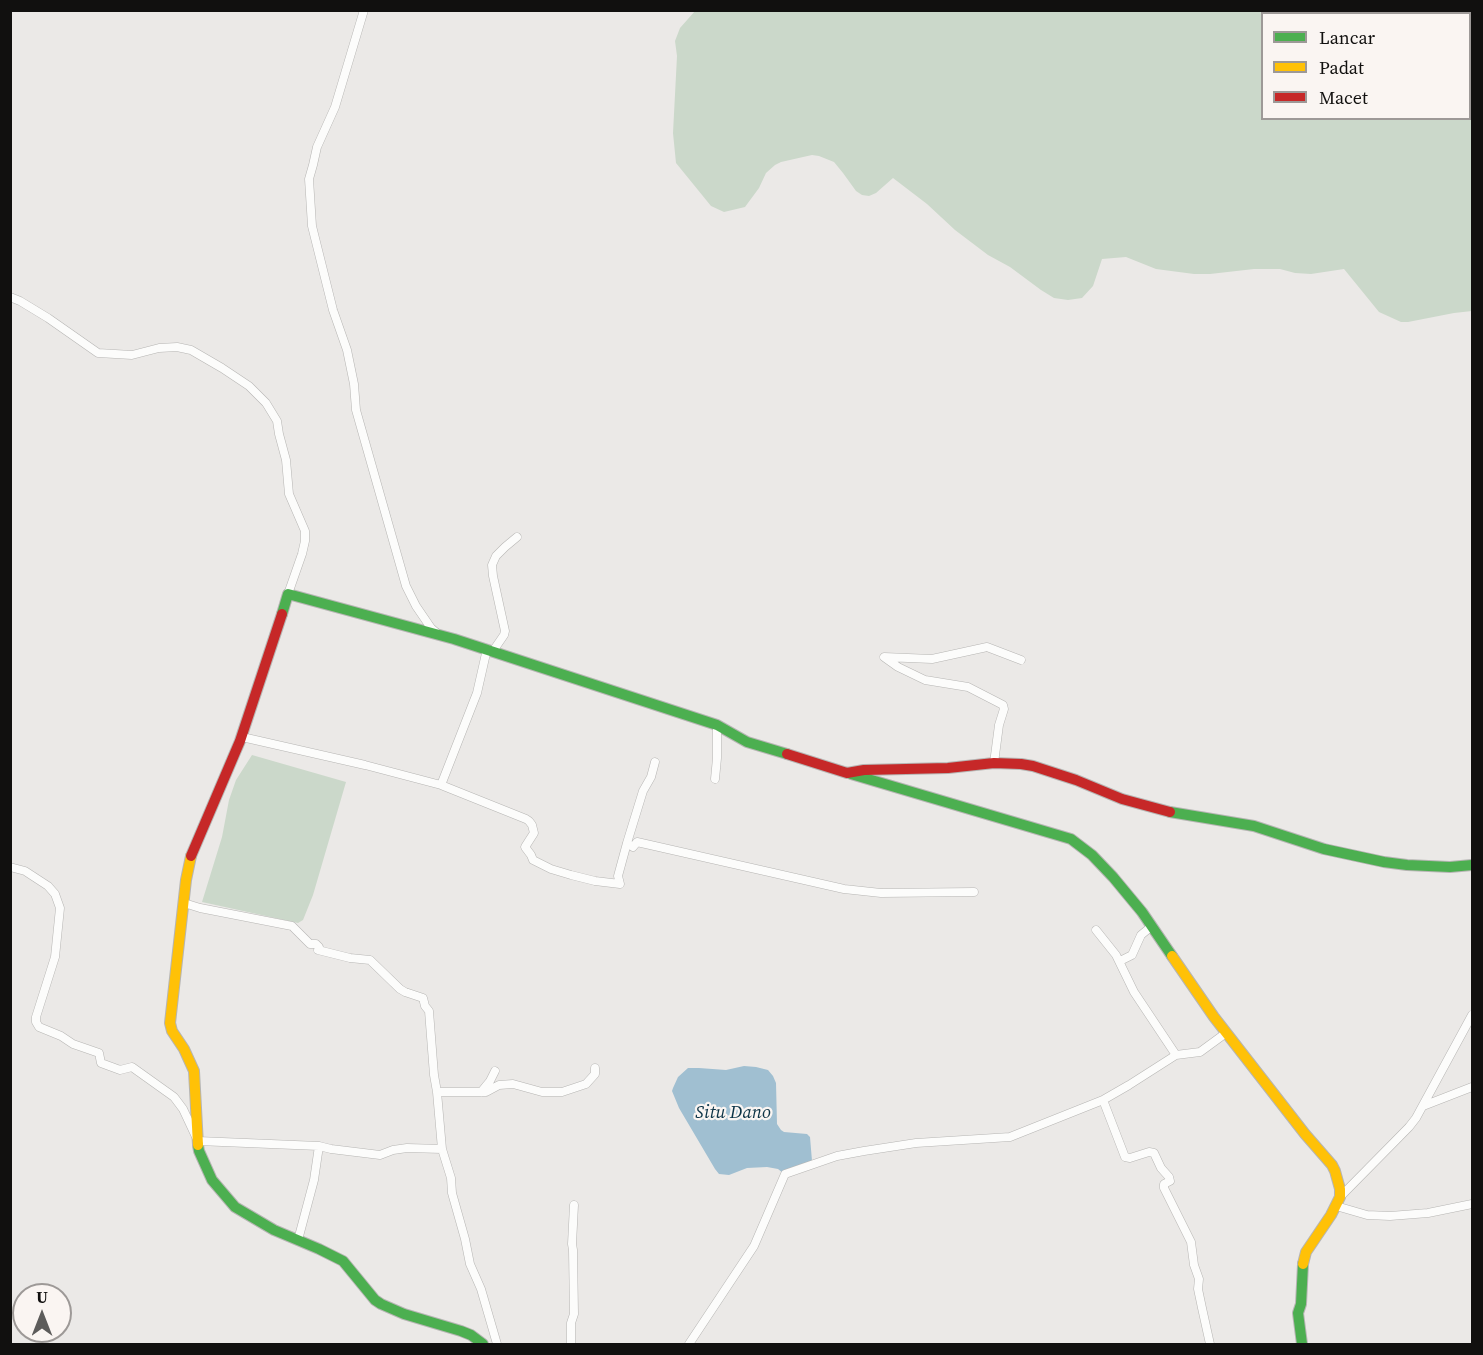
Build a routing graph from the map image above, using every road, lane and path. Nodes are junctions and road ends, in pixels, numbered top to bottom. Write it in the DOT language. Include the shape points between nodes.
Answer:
graph roads {
  1 [pos="363,10"];
  2 [pos="10,297"];
  3 [pos="517,537"];
  4 [pos="288,594"];
  5 [pos="440,636"];
  6 [pos="490,650"];
  7 [pos="1021,660"];
  8 [pos="717,726"];
  9 [pos="242,737"];
  10 [pos="655,762"];
  11 [pos="994,763"];
  12 [pos="847,773"];
  13 [pos="715,779"];
  14 [pos="441,786"];
  15 [pos="627,843"];
  16 [pos="1473,865"];
  17 [pos="10,867"];
  18 [pos="974,892"];
  19 [pos="184,903"];
  20 [pos="1152,926"];
  21 [pos="1096,930"];
  22 [pos="1120,961"];
  23 [pos="1473,1015"];
  24 [pos="1226,1033"];
  25 [pos="1176,1055"];
  26 [pos="595,1068"];
  27 [pos="495,1071"];
  28 [pos="1473,1087"];
  29 [pos="437,1092"];
  30 [pos="481,1092"];
  31 [pos="1103,1100"];
  32 [pos="1423,1106"];
  33 [pos="198,1141"];
  34 [pos="319,1146"];
  35 [pos="442,1149"];
  36 [pos="1338,1201"];
  37 [pos="1473,1204"];
  38 [pos="574,1205"];
  39 [pos="298,1240"];
  40 [pos="483,1344"];
  41 [pos="497,1344"];
  42 [pos="571,1344"];
  43 [pos="689,1344"];
  44 [pos="1210,1344"];
  45 [pos="1302,1344"];
  1 -- 5 [label="street" via="309,179 312,226 347,350 356,410 406,586"];
  2 -- 4 [label="street" via="98,353 132,355 177,347 191,350 249,386 266,403 277,421 289,494 306,538"];
  3 -- 6 [label="street" via="496,556 492,565 505,631"];
  4 -- 5 [label="street"];
  4 -- 9 [label="street"];
  5 -- 6 [label="street"];
  6 -- 8 [label="street"];
  6 -- 14 [label="street"];
  7 -- 11 [label="street" via="987,646 932,659 885,657 925,680 968,687 1003,705"];
  8 -- 12 [label="street" via="747,742"];
  8 -- 13 [label="street"];
  9 -- 14 [label="street"];
  9 -- 19 [label="street" via="192,852"];
  10 -- 15 [label="street"];
  11 -- 12 [label="street"];
  11 -- 16 [label="street" via="1033,766 1165,811 1248,825 1324,849 1384,862 1430,867"];
  12 -- 20 [label="street" via="1071,839 1113,877"];
  14 -- 15 [label="street" via="530,820 534,833 525,848 533,860 551,869 620,884 618,876"];
  15 -- 18 [label="street" via="633,847 637,842 844,889 881,893"];
  17 -- 33 [label="street" via="25,870 48,886 60,908 55,957 36,1017 39,1027 99,1053 101,1063 120,1070 132,1066 174,1098"];
  19 -- 29 [label="street" via="292,926 310,944 316,944 318,951 370,960 400,989 423,998 429,1011"];
  19 -- 33 [label="street" via="170,1023 194,1071"];
  20 -- 22 [label="street" via="1141,935 1132,955"];
  20 -- 24 [label="street"];
  21 -- 22 [label="street"];
  22 -- 25 [label="street" via="1134,992"];
  23 -- 32 [label="street"];
  24 -- 25 [label="street" via="1200,1052"];
  24 -- 36 [label="street" via="1332,1165"];
  25 -- 31 [label="street"];
  26 -- 30 [label="street" via="595,1074 577,1089 542,1092 513,1084"];
  27 -- 30 [label="street"];
  28 -- 32 [label="street"];
  29 -- 30 [label="street"];
  29 -- 35 [label="street"];
  31 -- 43 [label="street" via="1010,1137 864,1151 784,1174 754,1246"];
  31 -- 44 [label="street" via="1125,1157 1154,1153 1170,1180 1164,1188 1191,1242"];
  32 -- 36 [label="street" via="1409,1127"];
  33 -- 34 [label="street"];
  33 -- 39 [label="street" via="212,1180 235,1207"];
  34 -- 35 [label="street" via="380,1155 393,1150"];
  34 -- 39 [label="street"];
  35 -- 41 [label="street" via="470,1264"];
  36 -- 37 [label="street" via="1367,1215 1390,1216"];
  36 -- 45 [label="street" via="1303,1263 1298,1314"];
  38 -- 42 [label="street"];
  39 -- 40 [label="street" via="343,1261 381,1304 461,1331"];
}
